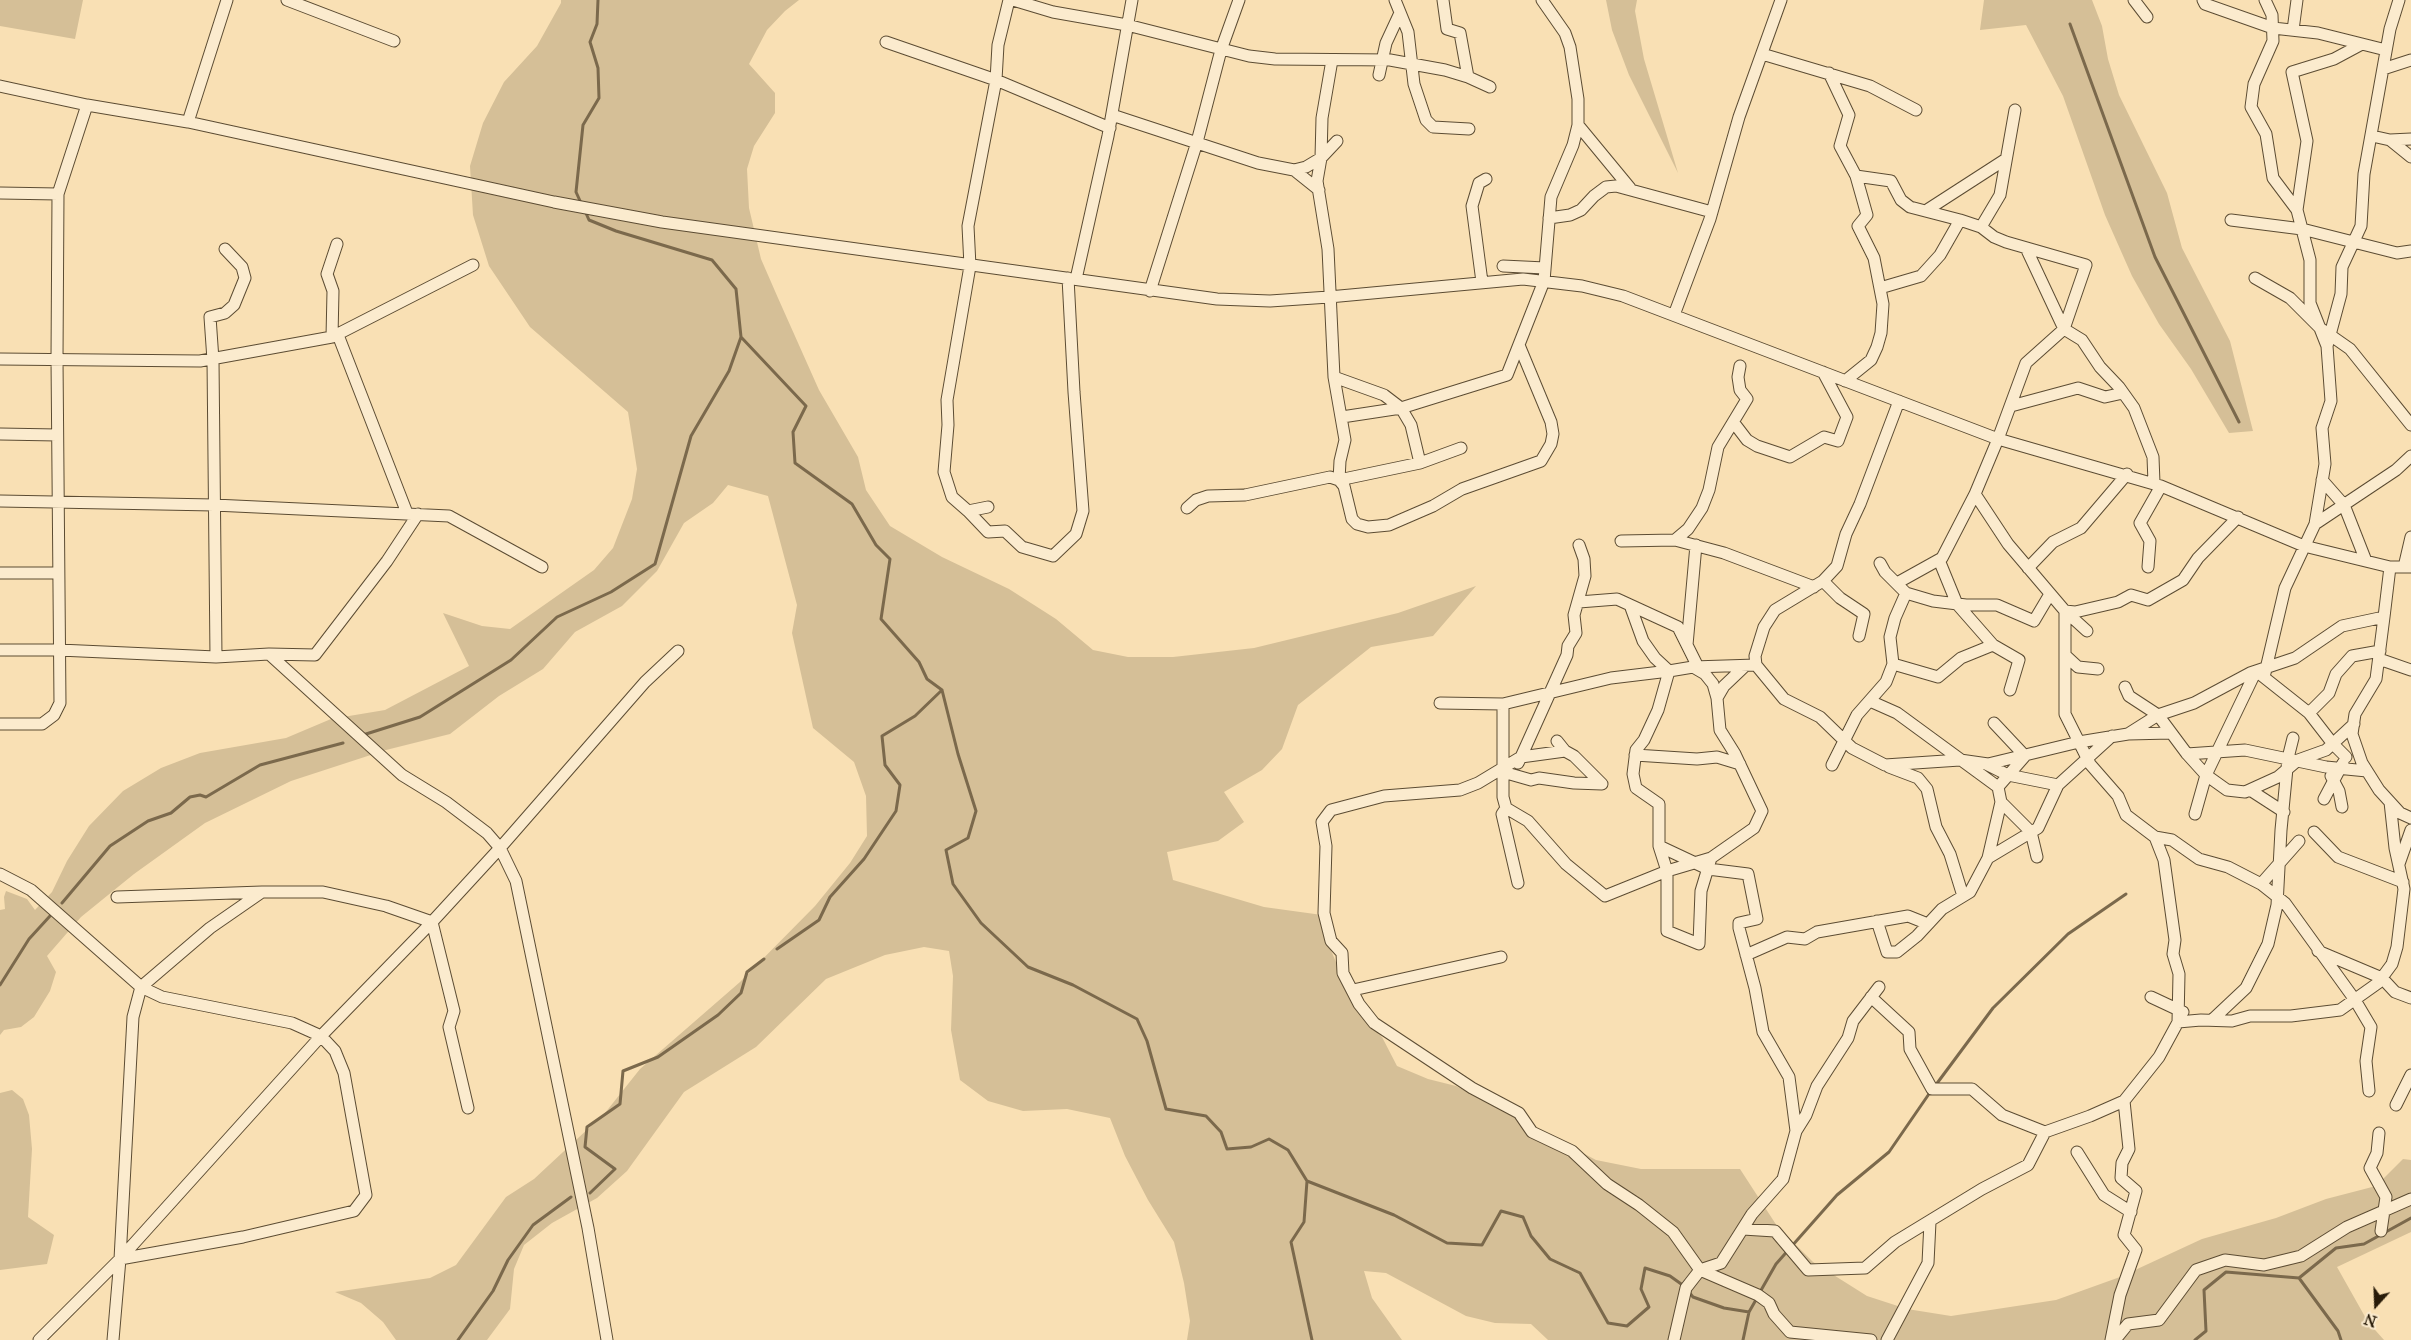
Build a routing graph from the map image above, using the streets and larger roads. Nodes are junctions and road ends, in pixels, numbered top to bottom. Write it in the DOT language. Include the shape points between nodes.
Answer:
graph roads {
  1 [pos="227,0"];
  2 [pos="287,0"];
  3 [pos="1009,0"];
  4 [pos="1013,0"];
  5 [pos="1132,0"];
  6 [pos="1239,0"];
  7 [pos="1395,0"];
  8 [pos="1443,0"];
  9 [pos="1542,0"];
  10 [pos="1782,0"];
  11 [pos="2134,0"];
  12 [pos="2203,0"];
  13 [pos="2266,0"];
  14 [pos="2297,0"];
  15 [pos="2389,0"];
  16 [pos="2398,0"];
  17 [pos="2394,13"];
  18 [pos="1399,15"];
  19 [pos="2147,17"];
  20 [pos="1127,25"];
  21 [pos="2273,28"];
  22 [pos="2293,30"];
  23 [pos="394,40"];
  24 [pos="886,42"];
  25 [pos="2362,44"];
  26 [pos="1221,50"];
  27 [pos="2386,50"];
  28 [pos="1762,54"];
  29 [pos="1332,60"];
  30 [pos="1383,60"];
  31 [pos="2411,60"];
  32 [pos="1413,64"];
  33 [pos="2383,69"];
  34 [pos="1829,73"];
  35 [pos="1379,75"];
  36 [pos="1468,77"];
  37 [pos="996,80"];
  38 [pos="0,86"];
  39 [pos="1490,86"];
  40 [pos="87,104"];
  41 [pos="1916,110"];
  42 [pos="2015,110"];
  43 [pos="1112,115"];
  44 [pos="188,122"];
  45 [pos="1578,124"];
  46 [pos="1110,128"];
  47 [pos="1469,129"];
  48 [pos="2372,136"];
  49 [pos="2411,139"];
  50 [pos="2390,140"];
  51 [pos="1337,141"];
  52 [pos="1196,142"];
  53 [pos="2411,157"];
  54 [pos="1320,158"];
  55 [pos="2006,158"];
  56 [pos="1294,170"];
  57 [pos="1856,176"];
  58 [pos="1486,179"];
  59 [pos="1630,188"];
  60 [pos="1319,190"];
  61 [pos="0,192"];
  62 [pos="58,194"];
  63 [pos="1927,210"];
  64 [pos="2296,210"];
  65 [pos="1712,212"];
  66 [pos="1549,218"];
  67 [pos="1960,220"];
  68 [pos="2231,220"];
  69 [pos="1981,227"];
  70 [pos="2302,230"];
  71 [pos="2353,243"];
  72 [pos="338,244"];
  73 [pos="2026,248"];
  74 [pos="225,249"];
  75 [pos="2411,251"];
  76 [pos="473,265"];
  77 [pos="970,266"];
  78 [pos="1503,266"];
  79 [pos="1545,268"];
  80 [pos="1072,278"];
  81 [pos="2255,278"];
  82 [pos="1544,281"];
  83 [pos="1482,282"];
  84 [pos="1880,288"];
  85 [pos="1150,291"];
  86 [pos="1329,297"];
  87 [pos="1674,315"];
  88 [pos="2064,328"];
  89 [pos="2320,328"];
  90 [pos="335,336"];
  91 [pos="2329,340"];
  92 [pos="1518,346"];
  93 [pos="0,359"];
  94 [pos="56,359"];
  95 [pos="213,360"];
  96 [pos="1740,366"];
  97 [pos="1822,372"];
  98 [pos="1334,377"];
  99 [pos="1846,381"];
  100 [pos="2123,393"];
  101 [pos="1899,401"];
  102 [pos="2011,406"];
  103 [pos="1401,408"];
  104 [pos="1342,417"];
  105 [pos="1734,423"];
  106 [pos="2411,424"];
  107 [pos="0,434"];
  108 [pos="57,435"];
  109 [pos="1998,439"];
  110 [pos="1461,448"];
  111 [pos="2411,456"];
  112 [pos="1420,463"];
  113 [pos="2127,474"];
  114 [pos="1339,480"];
  115 [pos="2322,480"];
  116 [pos="2158,485"];
  117 [pos="1975,494"];
  118 [pos="57,500"];
  119 [pos="0,501"];
  120 [pos="214,505"];
  121 [pos="2344,505"];
  122 [pos="988,507"];
  123 [pos="1186,508"];
  124 [pos="968,511"];
  125 [pos="412,514"];
  126 [pos="2238,517"];
  127 [pos="2315,524"];
  128 [pos="2411,537"];
  129 [pos="1675,540"];
  130 [pos="1620,541"];
  131 [pos="1579,545"];
  132 [pos="1696,545"];
  133 [pos="2304,546"];
  134 [pos="1939,560"];
  135 [pos="2366,561"];
  136 [pos="1880,563"];
  137 [pos="542,567"];
  138 [pos="2148,567"];
  139 [pos="2390,567"];
  140 [pos="2407,567"];
  141 [pos="2028,568"];
  142 [pos="0,573"];
  143 [pos="58,573"];
  144 [pos="1897,583"];
  145 [pos="1819,584"];
  146 [pos="1906,593"];
  147 [pos="2050,594"];
  148 [pos="1579,602"];
  149 [pos="1957,604"];
  150 [pos="1630,605"];
  151 [pos="2065,611"];
  152 [pos="2384,617"];
  153 [pos="2087,631"];
  154 [pos="1859,636"];
  155 [pos="1993,644"];
  156 [pos="1687,645"];
  157 [pos="0,650"];
  158 [pos="59,650"];
  159 [pos="678,651"];
  160 [pos="269,654"];
  161 [pos="2065,655"];
  162 [pos="2379,655"];
  163 [pos="216,657"];
  164 [pos="1894,664"];
  165 [pos="1751,665"];
  166 [pos="1695,667"];
  167 [pos="2098,669"];
  168 [pos="1669,670"];
  169 [pos="2411,670"];
  170 [pos="2262,672"];
  171 [pos="2125,686"];
  172 [pos="2010,690"];
  173 [pos="1550,692"];
  174 [pos="1717,698"];
  175 [pos="1870,701"];
  176 [pos="1440,703"];
  177 [pos="1503,704"];
  178 [pos="2309,713"];
  179 [pos="2158,715"];
  180 [pos="1994,723"];
  181 [pos="0,724"];
  182 [pos="2354,724"];
  183 [pos="2171,733"];
  184 [pos="2128,734"];
  185 [pos="2112,736"];
  186 [pos="2293,738"];
  187 [pos="1843,740"];
  188 [pos="1557,741"];
  189 [pos="2354,741"];
  190 [pos="2079,742"];
  191 [pos="2333,744"];
  192 [pos="1565,751"];
  193 [pos="2216,752"];
  194 [pos="1635,754"];
  195 [pos="2187,754"];
  196 [pos="2025,756"];
  197 [pos="1520,757"];
  198 [pos="2346,757"];
  199 [pos="2087,758"];
  200 [pos="1960,760"];
  201 [pos="2291,762"];
  202 [pos="1985,763"];
  203 [pos="1740,764"];
  204 [pos="1832,765"];
  205 [pos="1885,765"];
  206 [pos="2326,767"];
  207 [pos="2340,768"];
  208 [pos="1507,771"];
  209 [pos="2367,771"];
  210 [pos="2008,775"];
  211 [pos="2206,776"];
  212 [pos="2334,780"];
  213 [pos="2058,785"];
  214 [pos="1998,787"];
  215 [pos="2250,790"];
  216 [pos="2324,799"];
  217 [pos="2001,802"];
  218 [pos="2390,802"];
  219 [pos="2342,807"];
  220 [pos="1506,808"];
  221 [pos="2284,812"];
  222 [pos="2196,814"];
  223 [pos="2411,818"];
  224 [pos="2411,830"];
  225 [pos="2031,832"];
  226 [pos="2314,832"];
  227 [pos="2155,837"];
  228 [pos="2299,841"];
  229 [pos="1659,846"];
  230 [pos="500,848"];
  231 [pos="2036,857"];
  232 [pos="1711,858"];
  233 [pos="1988,858"];
  234 [pos="2280,860"];
  235 [pos="1696,863"];
  236 [pos="2399,864"];
  237 [pos="1708,870"];
  238 [pos="1668,871"];
  239 [pos="0,874"];
  240 [pos="1518,883"];
  241 [pos="2261,884"];
  242 [pos="2406,890"];
  243 [pos="262,892"];
  244 [pos="1963,896"];
  245 [pos="117,897"];
  246 [pos="2278,899"];
  247 [pos="432,922"];
  248 [pos="1877,922"];
  249 [pos="1928,924"];
  250 [pos="2318,951"];
  251 [pos="1746,955"];
  252 [pos="1501,957"];
  253 [pos="2382,978"];
  254 [pos="141,987"];
  255 [pos="1879,987"];
  256 [pos="1352,990"];
  257 [pos="1871,997"];
  258 [pos="2151,997"];
  259 [pos="2411,998"];
  260 [pos="2355,1000"];
  261 [pos="2178,1010"];
  262 [pos="2206,1020"];
  263 [pos="2178,1022"];
  264 [pos="321,1036"];
  265 [pos="2411,1075"];
  266 [pos="2368,1091"];
  267 [pos="2124,1101"];
  268 [pos="2396,1105"];
  269 [pos="468,1108"];
  270 [pos="1796,1131"];
  271 [pos="2045,1132"];
  272 [pos="2379,1133"];
  273 [pos="2077,1152"];
  274 [pos="2411,1199"];
  275 [pos="2131,1212"];
  276 [pos="2385,1212"];
  277 [pos="1930,1222"];
  278 [pos="1743,1229"];
  279 [pos="2381,1230"];
  280 [pos="120,1259"];
  281 [pos="1700,1270"];
  282 [pos="39,1340"];
  283 [pos="114,1340"];
  284 [pos="607,1340"];
  285 [pos="1674,1340"];
  286 [pos="1871,1340"];
  287 [pos="1887,1340"];
  288 [pos="2111,1340"];
  289 [pos="2115,1340"];
  1 -- 44 [label="street"];
  2 -- 23 [label="street"];
  3 -- 37 [label="street" via="998,45"];
  4 -- 20 [label="street" via="1053,12"];
  5 -- 20 [label="street"];
  6 -- 26 [label="street"];
  7 -- 18 [label="street"];
  8 -- 36 [label="street" via="1447,29 1460,33"];
  9 -- 45 [label="street" via="1570,46 1578,99"];
  10 -- 28 [label="street"];
  11 -- 19 [label="street"];
  12 -- 21 [label="street" via="2205,4"];
  13 -- 21 [label="street"];
  14 -- 22 [label="street"];
  15 -- 17 [label="street"];
  16 -- 17 [label="street"];
  17 -- 27 [label="street"];
  18 -- 30 [label="street" via="1386,43"];
  18 -- 32 [label="street" via="1408,32"];
  20 -- 26 [label="street"];
  20 -- 43 [label="street"];
  21 -- 22 [label="street"];
  21 -- 64 [label="street" via="2273,41 2254,84 2251,107 2266,134 2272,178"];
  22 -- 25 [label="street"];
  24 -- 37 [label="street"];
  25 -- 27 [label="street"];
  25 -- 64 [label="street" via="2334,59 2292,72 2307,141"];
  26 -- 29 [label="street" via="1275,59"];
  26 -- 52 [label="street"];
  27 -- 33 [label="street"];
  28 -- 34 [label="street"];
  28 -- 65 [label="street" via="1739,117"];
  29 -- 30 [label="street"];
  29 -- 54 [label="street" via="1320,131"];
  30 -- 32 [label="street"];
  30 -- 35 [label="street"];
  31 -- 33 [label="street"];
  32 -- 36 [label="street"];
  32 -- 47 [label="street" via="1414,84 1426,120 1433,127"];
  33 -- 48 [label="street"];
  34 -- 41 [label="street" via="1870,86"];
  34 -- 57 [label="street" via="1849,115 1840,146"];
  36 -- 39 [label="street"];
  37 -- 46 [label="street"];
  37 -- 77 [label="street" via="968,226"];
  38 -- 40 [label="street"];
  40 -- 44 [label="street"];
  40 -- 62 [label="street"];
  42 -- 55 [label="street"];
  43 -- 46 [label="street"];
  43 -- 52 [label="street"];
  44 -- 77 [label="street" via="554,202 662,222"];
  45 -- 59 [label="street"];
  45 -- 66 [label="street" via="1570,153 1551,197"];
  46 -- 80 [label="street"];
  48 -- 50 [label="street"];
  48 -- 71 [label="street" via="2364,174 2360,226"];
  49 -- 50 [label="street"];
  50 -- 53 [label="street"];
  51 -- 54 [label="street"];
  52 -- 56 [label="street" via="1258,163"];
  52 -- 85 [label="street"];
  54 -- 56 [label="street"];
  54 -- 60 [label="street" via="1317,172"];
  55 -- 63 [label="street"];
  55 -- 69 [label="street" via="2000,195"];
  56 -- 60 [label="street"];
  57 -- 63 [label="street" via="1891,181 1910,207"];
  57 -- 84 [label="street" via="1867,215 1858,226 1874,258"];
  58 -- 83 [label="street" via="1479,183 1472,206"];
  59 -- 65 [label="street"];
  59 -- 66 [label="street" via="1606,187 1581,210"];
  60 -- 86 [label="street" via="1328,249"];
  61 -- 62 [label="street"];
  62 -- 94 [label="street"];
  63 -- 67 [label="street"];
  64 -- 70 [label="street"];
  65 -- 87 [label="street"];
  66 -- 79 [label="street"];
  67 -- 69 [label="street"];
  67 -- 84 [label="street" via="1940,255 1921,276"];
  68 -- 70 [label="street"];
  69 -- 73 [label="street" via="1994,237"];
  70 -- 71 [label="street"];
  70 -- 89 [label="street" via="2310,260 2310,303"];
  71 -- 75 [label="street" via="2397,253"];
  71 -- 91 [label="street" via="2342,267 2341,294"];
  72 -- 90 [label="street" via="327,274 333,291"];
  73 -- 88 [label="street"];
  73 -- 88 [label="street" via="2086,265"];
  74 -- 95 [label="street" via="242,267 245,278 234,305 225,313 210,317"];
  76 -- 90 [label="street"];
  77 -- 80 [label="street"];
  77 -- 124 [label="street" via="947,400 944,472 952,498"];
  78 -- 79 [label="street"];
  79 -- 82 [label="street"];
  80 -- 85 [label="street"];
  80 -- 124 [label="street" via="1074,392 1083,510 1076,534 1053,556 1022,547 1005,531 988,532"];
  81 -- 89 [label="street" via="2290,298"];
  82 -- 83 [label="street"];
  82 -- 87 [label="street" via="1615,294"];
  82 -- 92 [label="street"];
  83 -- 86 [label="street"];
  84 -- 99 [label="street" via="1883,304 1877,347 1871,360"];
  85 -- 86 [label="street" via="1217,300"];
  86 -- 98 [label="street"];
  87 -- 97 [label="street"];
  88 -- 100 [label="street" via="2082,340"];
  88 -- 102 [label="street" via="2026,363"];
  89 -- 91 [label="street"];
  90 -- 95 [label="street"];
  90 -- 125 [label="street"];
  91 -- 106 [label="street" via="2350,349"];
  91 -- 115 [label="street" via="2331,401 2322,428 2325,464"];
  92 -- 103 [label="street" via="1507,375"];
  92 -- 114 [label="street" via="1551,422 1553,434 1541,461 1462,489 1389,525 1368,527 1352,519 1344,486"];
  93 -- 94 [label="street"];
  94 -- 95 [label="street"];
  94 -- 108 [label="street"];
  95 -- 120 [label="street"];
  96 -- 105 [label="street" via="1740,390 1747,399"];
  97 -- 99 [label="street"];
  97 -- 105 [label="street" via="1847,417 1838,441 1824,437 1790,457 1756,446"];
  98 -- 103 [label="street" via="1384,395"];
  98 -- 104 [label="street"];
  99 -- 101 [label="street"];
  100 -- 102 [label="street" via="2105,398 2078,388"];
  100 -- 116 [label="street" via="2134,408 2153,458"];
  101 -- 109 [label="street"];
  101 -- 145 [label="street" via="1846,534 1840,560"];
  102 -- 109 [label="street"];
  103 -- 104 [label="street"];
  103 -- 112 [label="street" via="1411,425"];
  104 -- 114 [label="street" via="1345,440"];
  105 -- 129 [label="street" via="1718,447 1702,508"];
  107 -- 108 [label="street"];
  108 -- 118 [label="street"];
  109 -- 113 [label="street"];
  109 -- 117 [label="street"];
  110 -- 112 [label="street"];
  111 -- 121 [label="street"];
  112 -- 114 [label="street"];
  113 -- 116 [label="street"];
  113 -- 141 [label="street" via="2081,528 2052,542"];
  114 -- 123 [label="street" via="1330,477 1245,495 1208,496"];
  115 -- 121 [label="street"];
  115 -- 127 [label="street"];
  116 -- 126 [label="street"];
  116 -- 138 [label="street" via="2140,523 2150,541"];
  117 -- 134 [label="street"];
  117 -- 141 [label="street"];
  118 -- 119 [label="street"];
  118 -- 120 [label="street"];
  118 -- 143 [label="street"];
  120 -- 125 [label="street"];
  120 -- 163 [label="street"];
  121 -- 127 [label="street"];
  121 -- 135 [label="street"];
  122 -- 124 [label="street"];
  125 -- 137 [label="street" via="448,516"];
  125 -- 160 [label="street" via="388,561 315,654"];
  126 -- 133 [label="street"];
  126 -- 151 [label="street" via="2198,558 2183,580 2148,600 2131,595 2118,602 2075,612"];
  127 -- 133 [label="street"];
  128 -- 140 [label="street"];
  129 -- 130 [label="street"];
  129 -- 132 [label="street"];
  131 -- 148 [label="street" via="1585,576"];
  132 -- 145 [label="street"];
  132 -- 156 [label="street"];
  133 -- 135 [label="street"];
  133 -- 170 [label="street" via="2285,588"];
  134 -- 144 [label="street"];
  134 -- 149 [label="street"];
  135 -- 139 [label="street"];
  136 -- 144 [label="street"];
  139 -- 140 [label="street"];
  139 -- 152 [label="street"];
  141 -- 147 [label="street"];
  142 -- 143 [label="street"];
  143 -- 158 [label="street"];
  144 -- 146 [label="street"];
  145 -- 154 [label="street" via="1864,614"];
  145 -- 165 [label="street" via="1768,617"];
  146 -- 149 [label="street"];
  146 -- 164 [label="street" via="1890,637"];
  147 -- 149 [label="street" via="2034,620 1997,605"];
  147 -- 151 [label="street"];
  148 -- 150 [label="street" via="1617,599"];
  148 -- 173 [label="street" via="1574,615 1576,633"];
  149 -- 155 [label="street"];
  150 -- 156 [label="street" via="1678,627"];
  150 -- 168 [label="street" via="1643,641"];
  151 -- 153 [label="street"];
  151 -- 161 [label="street"];
  152 -- 162 [label="street"];
  152 -- 170 [label="street" via="2342,626 2295,658"];
  155 -- 164 [label="street" via="1961,658 1938,677"];
  155 -- 172 [label="street" via="2019,660"];
  156 -- 166 [label="street"];
  157 -- 158 [label="street"];
  158 -- 163 [label="street"];
  158 -- 181 [label="street" via="60,703 54,715 42,724"];
  159 -- 230 [label="street" via="645,682"];
  160 -- 163 [label="street"];
  160 -- 230 [label="street" via="402,776 446,802"];
  161 -- 167 [label="street" via="2078,667"];
  161 -- 190 [label="street" via="2065,714"];
  162 -- 169 [label="street"];
  162 -- 178 [label="street" via="2352,656 2336,674 2329,693"];
  162 -- 182 [label="street" via="2376,679 2355,714"];
  164 -- 175 [label="street" via="1886,682"];
  165 -- 166 [label="street"];
  165 -- 174 [label="street" via="1724,686"];
  165 -- 187 [label="street" via="1784,699 1820,717"];
  166 -- 168 [label="street"];
  166 -- 174 [label="street" via="1713,684"];
  168 -- 173 [label="street" via="1611,678"];
  168 -- 194 [label="street" via="1658,710"];
  170 -- 178 [label="street"];
  170 -- 179 [label="street" via="2194,703"];
  170 -- 193 [label="street"];
  171 -- 179 [label="street" via="2130,696"];
  173 -- 177 [label="street"];
  173 -- 197 [label="street"];
  174 -- 203 [label="street" via="1720,730"];
  175 -- 187 [label="street" via="1857,715"];
  175 -- 200 [label="street" via="1897,714"];
  176 -- 177 [label="street"];
  177 -- 208 [label="street"];
  178 -- 191 [label="street"];
  179 -- 183 [label="street"];
  179 -- 184 [label="street"];
  180 -- 196 [label="street"];
  182 -- 189 [label="street"];
  182 -- 191 [label="street"];
  183 -- 184 [label="street"];
  183 -- 195 [label="street"];
  184 -- 185 [label="street"];
  185 -- 190 [label="street"];
  185 -- 199 [label="street"];
  186 -- 201 [label="street"];
  187 -- 204 [label="street"];
  187 -- 205 [label="street"];
  188 -- 192 [label="street"];
  189 -- 198 [label="street"];
  189 -- 209 [label="street"];
  190 -- 196 [label="street"];
  190 -- 199 [label="street"];
  191 -- 198 [label="street"];
  191 -- 201 [label="street" via="2326,750"];
  192 -- 197 [label="street"];
  192 -- 208 [label="street" via="1602,784 1531,780"];
  193 -- 195 [label="street"];
  193 -- 201 [label="street" via="2245,750"];
  193 -- 211 [label="street"];
  194 -- 203 [label="street" via="1697,759 1717,757"];
  194 -- 229 [label="street" via="1632,774 1636,788 1659,804"];
  195 -- 211 [label="street"];
  196 -- 202 [label="street"];
  196 -- 210 [label="street"];
  197 -- 208 [label="street"];
  198 -- 207 [label="street"];
  199 -- 213 [label="street"];
  199 -- 227 [label="street" via="2118,796 2126,815"];
  200 -- 202 [label="street"];
  200 -- 205 [label="street"];
  200 -- 214 [label="street"];
  201 -- 206 [label="street"];
  201 -- 215 [label="street" via="2278,777"];
  201 -- 221 [label="street"];
  202 -- 210 [label="street"];
  203 -- 232 [label="street" via="1762,811 1754,828"];
  205 -- 244 [label="street" via="1918,778 1927,790 1936,827 1950,854"];
  206 -- 207 [label="street"];
  206 -- 212 [label="street"];
  207 -- 209 [label="street"];
  207 -- 212 [label="street"];
  208 -- 220 [label="street" via="1503,797"];
  208 -- 256 [label="street" via="1460,790 1384,796 1331,810 1322,822 1326,846 1324,914 1331,942 1342,953 1344,973"];
  209 -- 218 [label="street"];
  210 -- 213 [label="street"];
  210 -- 214 [label="street"];
  211 -- 215 [label="street" via="2227,790"];
  211 -- 222 [label="street"];
  212 -- 216 [label="street"];
  212 -- 219 [label="street"];
  213 -- 225 [label="street" via="2044,819"];
  214 -- 217 [label="street"];
  215 -- 221 [label="street"];
  217 -- 225 [label="street"];
  217 -- 233 [label="street"];
  218 -- 223 [label="street" via="2400,813"];
  218 -- 236 [label="street"];
  220 -- 238 [label="street" via="1528,821 1566,864 1605,896"];
  220 -- 240 [label="street" via="1502,814"];
  221 -- 234 [label="street"];
  224 -- 236 [label="street"];
  225 -- 231 [label="street"];
  225 -- 233 [label="street"];
  226 -- 242 [label="street" via="2338,857"];
  227 -- 241 [label="street" via="2172,840 2200,859 2228,867"];
  227 -- 261 [label="street" via="2164,860 2175,940 2173,954 2179,974"];
  228 -- 234 [label="street"];
  229 -- 235 [label="street"];
  229 -- 238 [label="street"];
  230 -- 247 [label="street"];
  230 -- 284 [label="street" via="516,881 588,1228"];
  232 -- 235 [label="street"];
  232 -- 237 [label="street"];
  233 -- 244 [label="street" via="1970,892"];
  234 -- 241 [label="street"];
  234 -- 246 [label="street"];
  235 -- 237 [label="street"];
  235 -- 238 [label="street"];
  236 -- 242 [label="street"];
  237 -- 238 [label="street" via="1701,890 1699,944 1668,930"];
  237 -- 251 [label="street" via="1748,874 1756,919 1739,924"];
  239 -- 254 [label="street" via="31,890"];
  241 -- 246 [label="street"];
  242 -- 253 [label="street" via="2392,964"];
  243 -- 245 [label="street"];
  243 -- 247 [label="street" via="323,892 386,906"];
  243 -- 254 [label="street" via="210,928"];
  244 -- 249 [label="street" via="1942,909"];
  246 -- 250 [label="street" via="2285,903"];
  246 -- 262 [label="street" via="2268,944 2246,988"];
  247 -- 264 [label="street"];
  247 -- 269 [label="street" via="454,1011 449,1027"];
  248 -- 249 [label="street" via="1908,916"];
  248 -- 249 [label="street" via="1887,952 1897,952"];
  248 -- 251 [label="street" via="1817,932 1806,940 1787,937"];
  250 -- 253 [label="street"];
  250 -- 260 [label="street"];
  251 -- 270 [label="street" via="1763,1032 1789,1076"];
  252 -- 256 [label="street"];
  253 -- 259 [label="street" via="2395,992"];
  253 -- 260 [label="street"];
  254 -- 264 [label="street" via="162,997 292,1023"];
  254 -- 280 [label="street" via="133,1017"];
  255 -- 257 [label="street"];
  256 -- 281 [label="street" via="1374,1023 1472,1088 1519,1113 1532,1132 1572,1152 1607,1184 1673,1232"];
  257 -- 270 [label="street" via="1853,1021 1848,1038 1817,1086"];
  257 -- 271 [label="street" via="1909,1032 1910,1049 1932,1089 1972,1089 2002,1115"];
  258 -- 261 [label="street"];
  260 -- 262 [label="street" via="2340,1010 2291,1016 2250,1016 2232,1021"];
  260 -- 266 [label="street" via="2370,1027 2366,1061"];
  261 -- 262 [label="street"];
  261 -- 263 [label="street"];
  262 -- 263 [label="street"];
  263 -- 267 [label="street" via="2159,1057"];
  264 -- 280 [label="street"];
  264 -- 280 [label="street" via="335,1050 344,1073 366,1195 354,1210 243,1237"];
  265 -- 268 [label="street"];
  267 -- 271 [label="street"];
  267 -- 275 [label="street" via="2129,1149 2122,1163 2121,1178 2136,1191"];
  270 -- 278 [label="street" via="1783,1179"];
  271 -- 277 [label="street" via="2028,1165"];
  272 -- 276 [label="street" via="2370,1168 2386,1197"];
  273 -- 275 [label="street" via="2104,1194"];
  274 -- 276 [label="street"];
  275 -- 288 [label="street" via="2124,1235 2136,1250 2120,1294"];
  276 -- 279 [label="street"];
  276 -- 289 [label="street" via="2347,1227 2301,1256 2264,1265 2225,1260 2196,1270 2159,1320 2128,1324"];
  277 -- 278 [label="street" via="1895,1242 1865,1268 1808,1270 1775,1231"];
  277 -- 287 [label="street" via="1928,1263"];
  278 -- 281 [label="street" via="1721,1263"];
  280 -- 282 [label="street"];
  280 -- 283 [label="street"];
  281 -- 285 [label="street" via="1686,1288"];
  281 -- 286 [label="street" via="1769,1303 1790,1332"];
}
